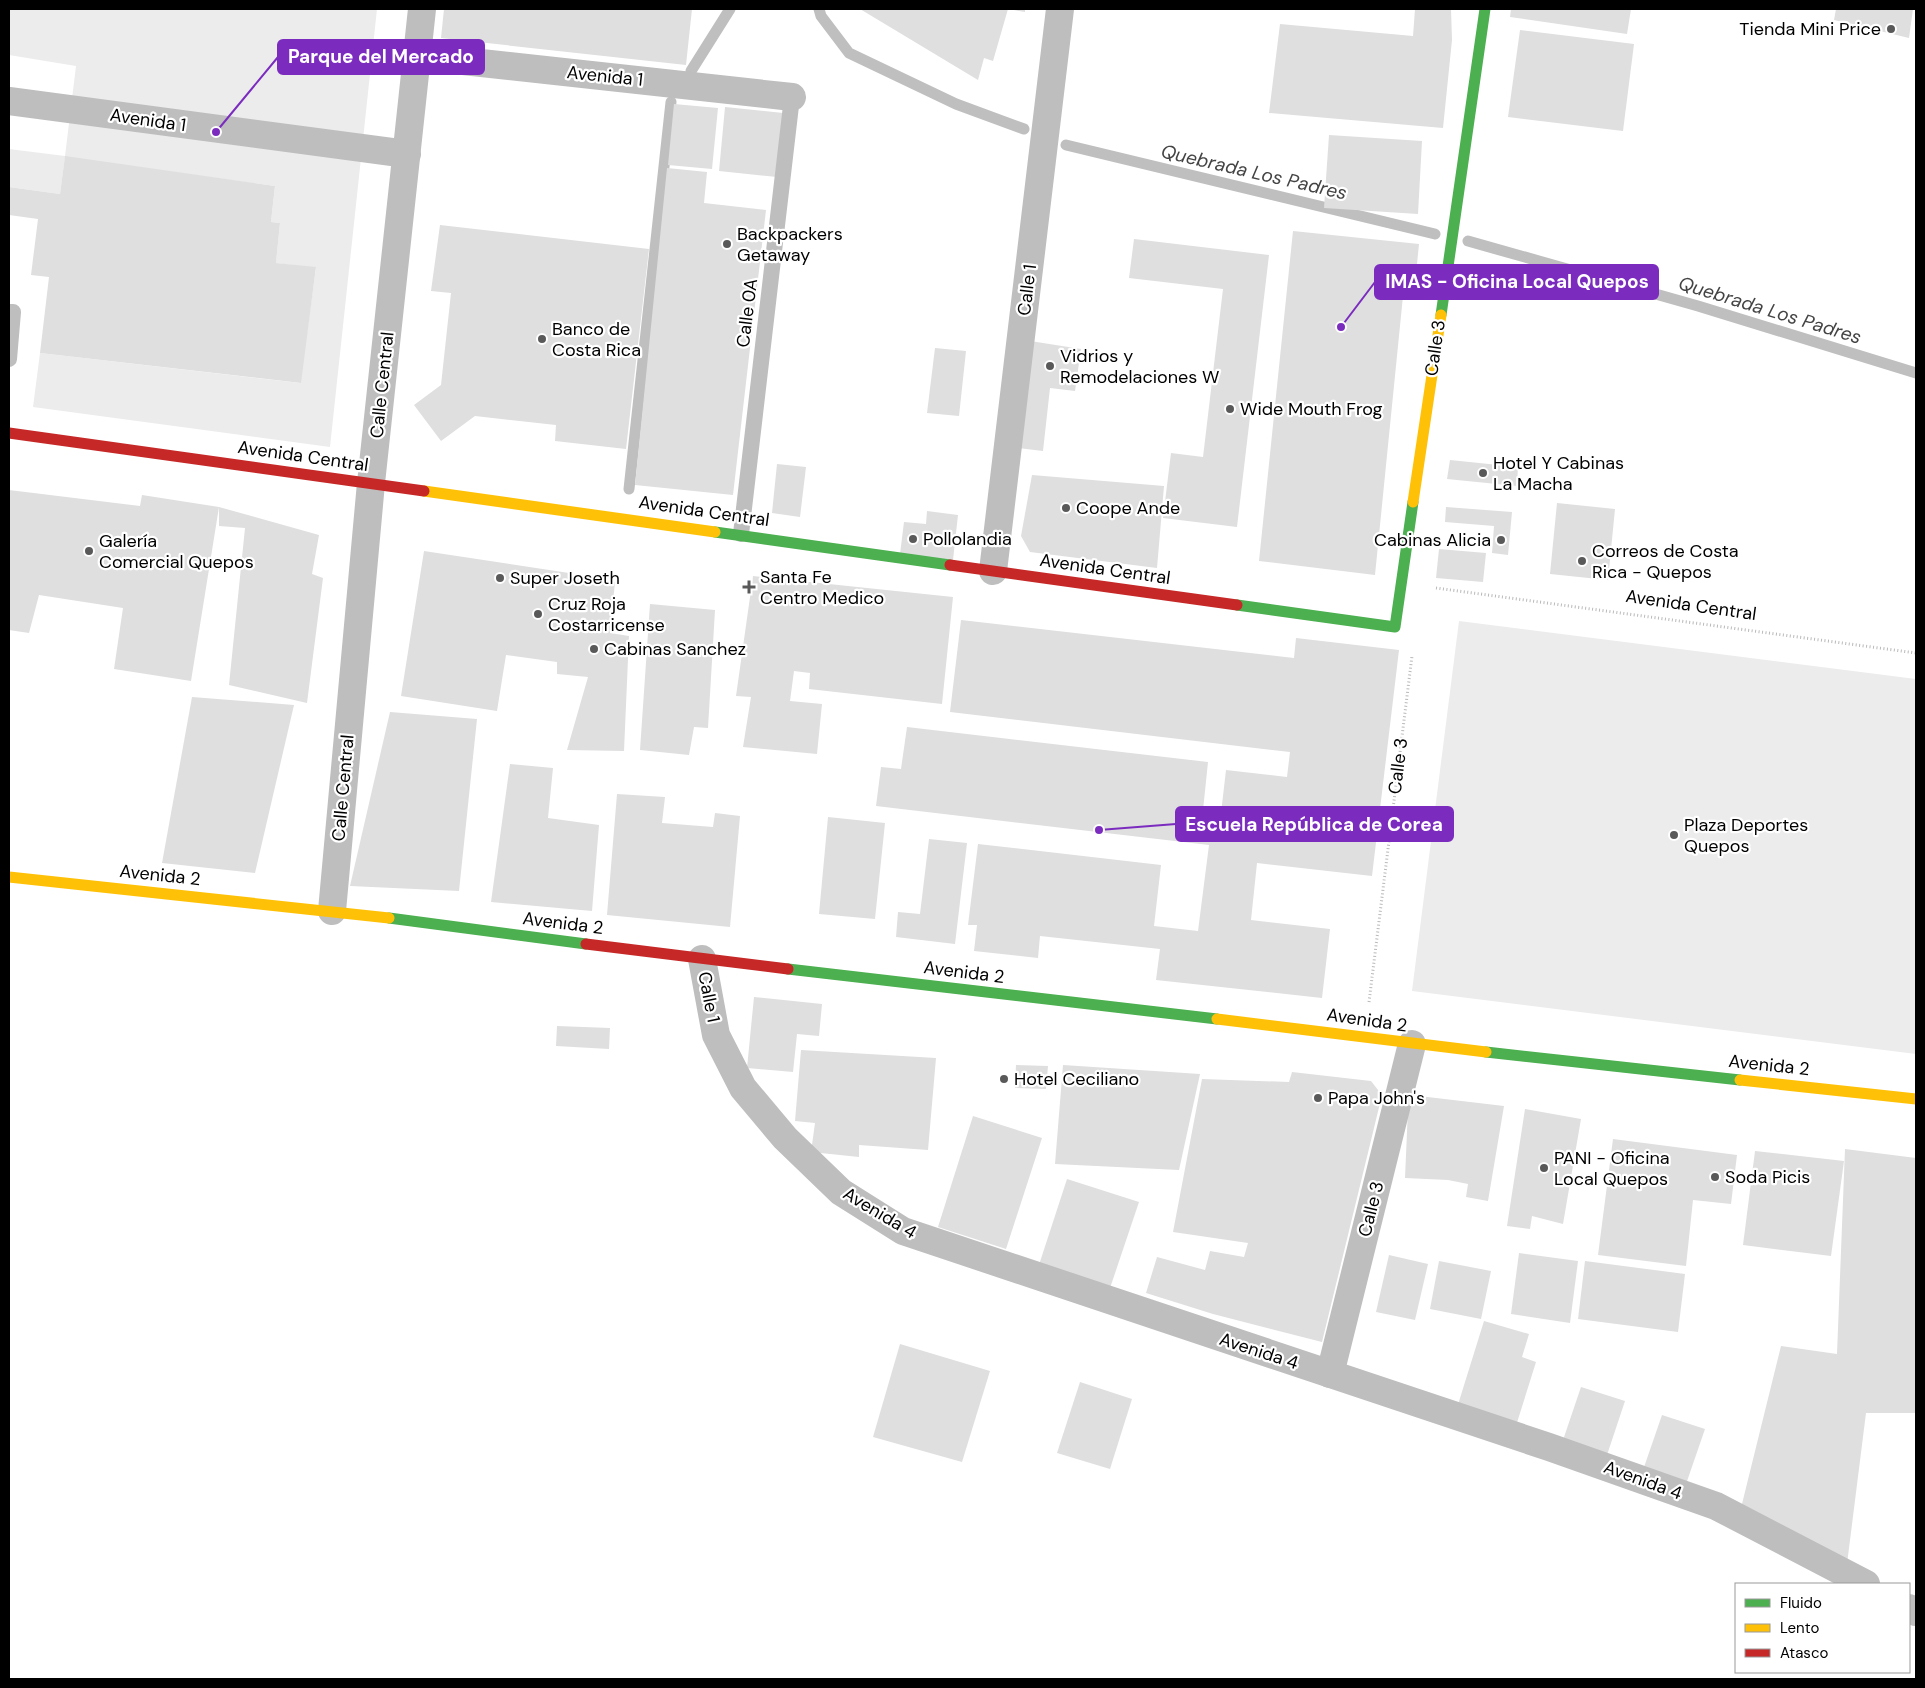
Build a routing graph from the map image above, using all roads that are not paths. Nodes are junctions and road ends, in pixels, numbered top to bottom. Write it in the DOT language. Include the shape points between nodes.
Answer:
graph roads {
  1 [pos="422,9"];
  2 [pos="1060,9"];
  3 [pos="1485,9"];
  4 [pos="417,56"];
  5 [pos="792,97"];
  6 [pos="9,101"];
  7 [pos="407,154"];
  8 [pos="9,312"];
  9 [pos="9,358"];
  10 [pos="9,433"];
  11 [pos="371,483"];
  12 [pos="741,534"];
  13 [pos="993,571"];
  14 [pos="1395,627"];
  15 [pos="9,878"];
  16 [pos="332,911"];
  17 [pos="702,959"];
  18 [pos="716,1035"];
  19 [pos="1412,1044"];
  20 [pos="1916,1099"];
  21 [pos="1330,1374"];
  22 [pos="1864,1583"];
  1 -- 4 [label="street, Calle Central"];
  2 -- 13 [label="street, Calle 1"];
  3 -- 14 [label="street, Calle 3"];
  4 -- 5 [label="street, Avenida 1"];
  4 -- 7 [label="street, Calle Central"];
  5 -- 12 [label="lane, Calle 0A"];
  6 -- 7 [label="street, Avenida 1"];
  7 -- 11 [label="street, Calle Central"];
  8 -- 9 [label="lane" via="13,312"];
  10 -- 11 [label="street, Avenida Central"];
  11 -- 12 [label="street, Avenida Central"];
  11 -- 16 [label="street, Calle Central"];
  12 -- 13 [label="street, Avenida Central"];
  13 -- 14 [label="street, Avenida Central"];
  15 -- 16 [label="street, Avenida 2"];
  16 -- 17 [label="street, Avenida 2"];
  17 -- 18 [label="street, Calle 1"];
  17 -- 19 [label="street, Avenida 2"];
  18 -- 21 [label="street, Avenida 4" via="743,1088 785,1138 841,1192 903,1231"];
  19 -- 20 [label="street, Avenida 2"];
  19 -- 21 [label="street, Calle 3"];
  21 -- 22 [label="street, Avenida 4" via="1716,1506"];
}
